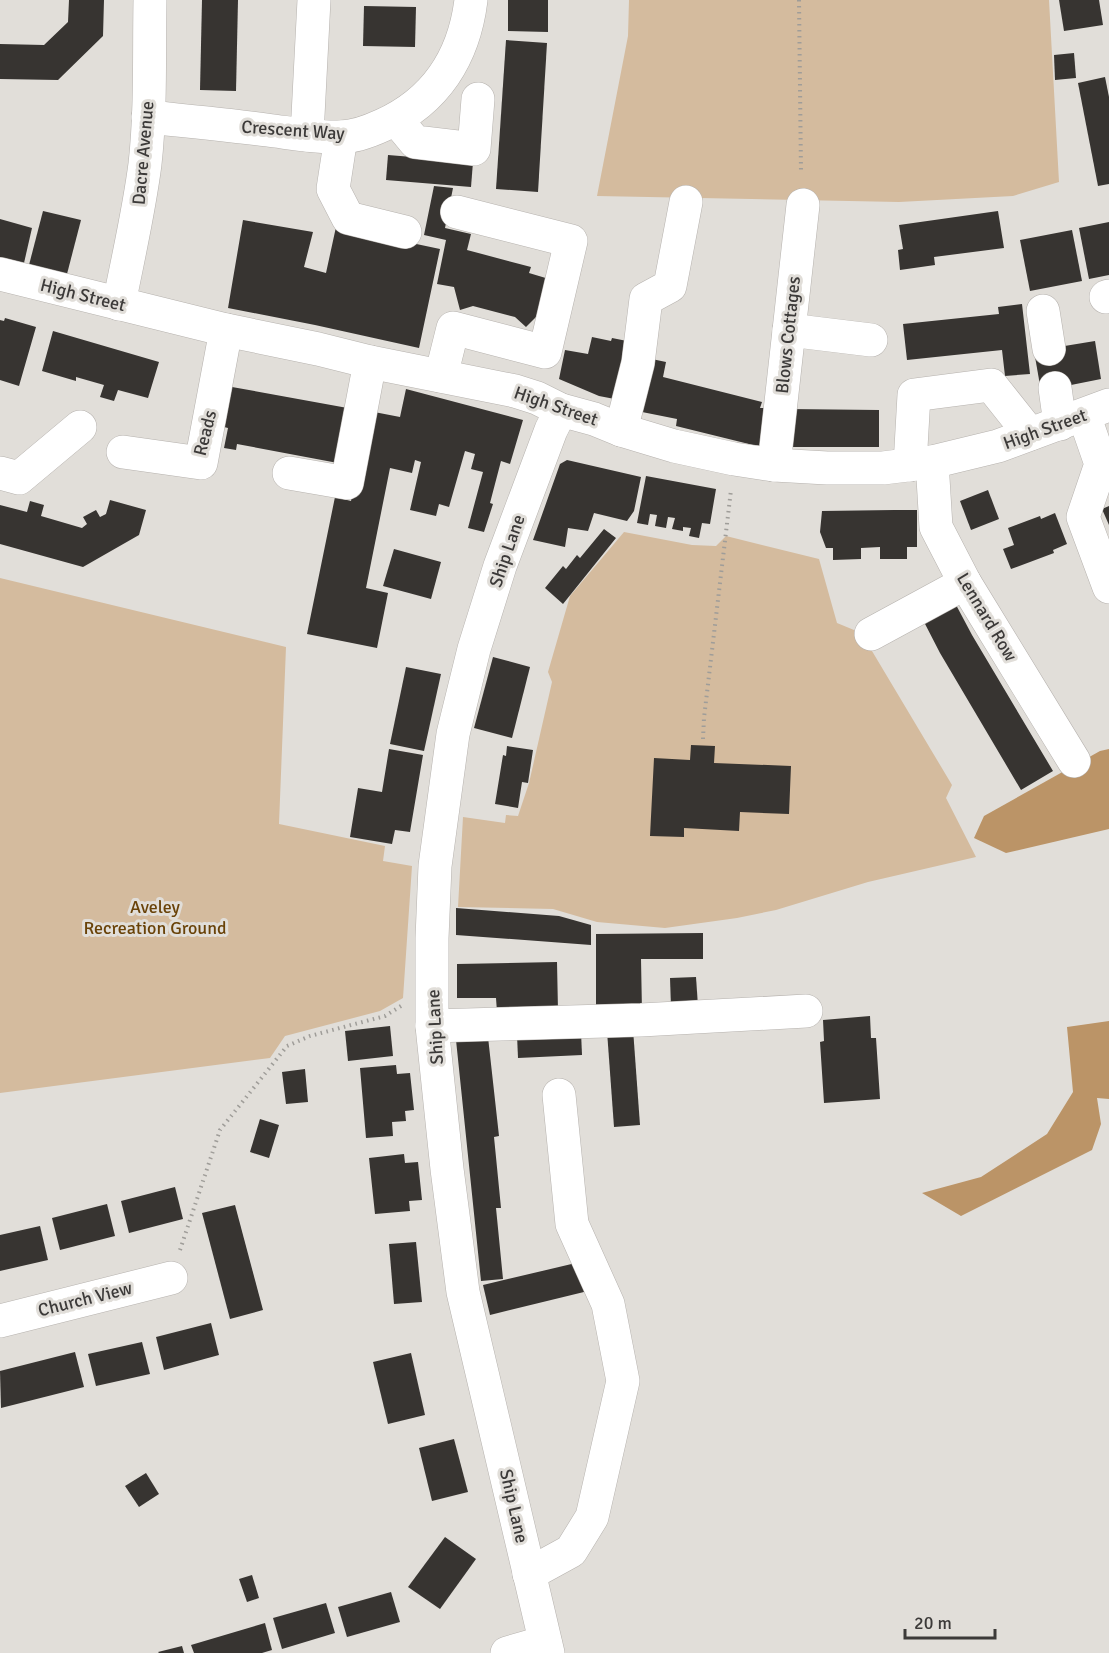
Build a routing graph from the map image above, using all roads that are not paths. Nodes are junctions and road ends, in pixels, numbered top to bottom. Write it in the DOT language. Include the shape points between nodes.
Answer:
graph roads {
  1 [pos="150,0"];
  2 [pos="314,0"];
  3 [pos="471,0"];
  4 [pos="478,99"];
  5 [pos="148,117"];
  6 [pos="396,119"];
  7 [pos="307,135"];
  8 [pos="341,137"];
  9 [pos="686,202"];
  10 [pos="803,205"];
  11 [pos="457,212"];
  12 [pos="405,232"];
  13 [pos="0,274"];
  14 [pos="119,304"];
  15 [pos="1043,311"];
  16 [pos="226,330"];
  17 [pos="789,330"];
  18 [pos="871,340"];
  19 [pos="526,347"];
  20 [pos="1048,349"];
  21 [pos="370,362"];
  22 [pos="441,376"];
  23 [pos="1055,388"];
  24 [pos="515,391"];
  25 [pos="561,410"];
  26 [pos="1084,415"];
  27 [pos="80,427"];
  28 [pos="621,430"];
  29 [pos="1030,434"];
  30 [pos="123,452"];
  31 [pos="921,463"];
  32 [pos="774,465"];
  33 [pos="1105,466"];
  34 [pos="0,473"];
  35 [pos="289,473"];
  36 [pos="965,583"];
  37 [pos="1109,587"];
  38 [pos="871,634"];
  39 [pos="1074,761"];
  40 [pos="806,1011"];
  41 [pos="432,1026"];
  42 [pos="559,1095"];
  43 [pos="171,1278"];
  44 [pos="0,1321"];
  45 [pos="530,1574"];
  46 [pos="547,1647"];
  47 [pos="507,1653"];
  1 -- 5 [label="street, Dacre Avenue"];
  2 -- 7 [label="street"];
  3 -- 6 [label="street, Crescent Way" via="466,29 454,60 419,104"];
  4 -- 6 [label="street" via="474,149 415,142"];
  5 -- 7 [label="street, Crescent Way"];
  5 -- 14 [label="street, Dacre Avenue" via="136,220"];
  6 -- 8 [label="street, Crescent Way" via="370,131"];
  7 -- 8 [label="street, Crescent Way"];
  8 -- 12 [label="street" via="333,189 348,219"];
  9 -- 28 [label="street" via="670,286 646,299 638,363"];
  10 -- 17 [label="street, Blows Cottages"];
  11 -- 19 [label="street" via="571,241 544,352"];
  13 -- 14 [label="street, High Street"];
  14 -- 16 [label="street, High Street"];
  15 -- 20 [label="street"];
  16 -- 21 [label="street, High Street"];
  16 -- 30 [label="street, Reads" via="201,463"];
  17 -- 18 [label="street"];
  17 -- 32 [label="street, Blows Cottages"];
  19 -- 22 [label="street" via="453,328"];
  19 -- 24 [label="street"];
  21 -- 22 [label="street, High Street"];
  21 -- 35 [label="street" via="347,483"];
  22 -- 24 [label="street, High Street"];
  23 -- 26 [label="street"];
  24 -- 25 [label="street, High Street"];
  25 -- 28 [label="street, High Street"];
  25 -- 41 [label="street, Ship Lane" via="500,566 453,734 435,866"];
  26 -- 29 [label="street, High Street"];
  26 -- 33 [label="street"];
  27 -- 34 [label="street" via="19,478"];
  28 -- 32 [label="street, High Street" via="674,446"];
  29 -- 31 [label="street, High Street" via="998,446"];
  29 -- 31 [label="street, Lennard Row" via="991,385 914,395"];
  31 -- 32 [label="street, High Street" via="884,468"];
  31 -- 36 [label="street, Lennard Row" via="936,527"];
  33 -- 37 [label="street" via="1083,517"];
  36 -- 38 [label="street"];
  36 -- 39 [label="street, Lennard Row"];
  40 -- 41 [label="street"];
  41 -- 45 [label="street, Ship Lane" via="463,1292"];
  42 -- 45 [label="street" via="572,1224 609,1304 623,1381 592,1517 571,1551"];
  43 -- 44 [label="street, Church View"];
  45 -- 46 [label="street, Ship Lane"];
  46 -- 47 [label="street"];
}
